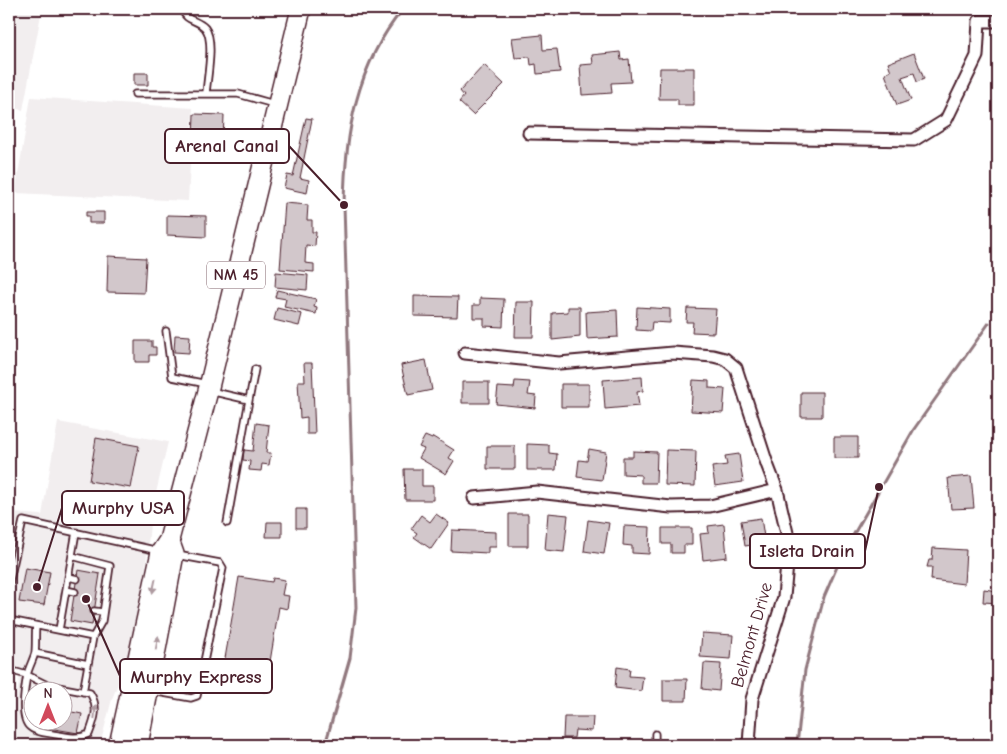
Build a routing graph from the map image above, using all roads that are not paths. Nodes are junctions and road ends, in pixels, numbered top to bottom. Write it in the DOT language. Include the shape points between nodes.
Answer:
graph roads {
  1 [pos="182,9"];
  2 [pos="301,9"];
  3 [pos="998,22"];
  4 [pos="135,94"];
  5 [pos="206,94"];
  6 [pos="278,105"];
  7 [pos="529,133"];
  8 [pos="166,331"];
  9 [pos="465,353"];
  10 [pos="255,369"];
  11 [pos="208,387"];
  12 [pos="249,400"];
  13 [pos="777,490"];
  14 [pos="474,498"];
  15 [pos="227,523"];
  16 [pos="76,532"];
  17 [pos="168,549"];
  18 [pos="72,556"];
  19 [pos="69,577"];
  20 [pos="77,579"];
  21 [pos="99,583"];
  22 [pos="9,584"];
  23 [pos="107,584"];
  24 [pos="66,590"];
  25 [pos="75,592"];
  26 [pos="97,596"];
  27 [pos="105,597"];
  28 [pos="64,606"];
  29 [pos="72,607"];
  30 [pos="94,610"];
  31 [pos="103,612"];
  32 [pos="9,620"];
  33 [pos="36,626"];
  34 [pos="59,630"];
  35 [pos="93,637"];
  36 [pos="35,653"];
  37 [pos="88,664"];
  38 [pos="9,670"];
  39 [pos="28,675"];
  40 [pos="148,691"];
  41 [pos="83,692"];
  42 [pos="655,734"];
  43 [pos="118,745"];
  44 [pos="138,745"];
  45 [pos="655,745"];
  46 [pos="749,745"];
  1 -- 5 [label="lane" via="189,20 201,25 208,33"];
  2 -- 6 [label="main road, NM 45"];
  3 -- 7 [label="street" via="979,21 977,56 946,120 914,140"];
  4 -- 5 [label="lane"];
  5 -- 6 [label="lane" via="238,94"];
  6 -- 11 [label="main road, NM 45"];
  8 -- 11 [label="lane" via="172,377"];
  9 -- 13 [label="street, Belmont Drive" via="559,363 674,353 726,359 736,368"];
  10 -- 12 [label="lane"];
  11 -- 12 [label="lane"];
  11 -- 17 [label="main road, NM 45"];
  12 -- 15 [label="lane"];
  13 -- 14 [label="street" via="710,506 670,507 537,492"];
  13 -- 46 [label="street, Belmont Drive" via="787,533 784,597 752,699"];
  16 -- 17 [label="lane"];
  16 -- 18 [label="lane"];
  16 -- 22 [label="lane" via="23,521"];
  40 -- 17 [label="main road, one-way"];
  17 -- 40 [label="lane" via="220,563 223,568 197,696 191,698"];
  17 -- 43 [label="main road, NM 45, one-way"];
  18 -- 19 [label="lane"];
  18 -- 23 [label="lane" via="110,566"];
  19 -- 20 [label="lane"];
  19 -- 24 [label="lane"];
  21 -- 23 [label="lane"];
  23 -- 27 [label="lane"];
  24 -- 25 [label="lane"];
  24 -- 28 [label="lane"];
  26 -- 27 [label="lane"];
  27 -- 31 [label="lane"];
  28 -- 29 [label="lane"];
  28 -- 34 [label="lane"];
  30 -- 31 [label="lane"];
  31 -- 35 [label="lane"];
  32 -- 33 [label="lane"];
  33 -- 34 [label="lane"];
  33 -- 36 [label="lane"];
  34 -- 35 [label="lane"];
  35 -- 37 [label="lane"];
  36 -- 37 [label="lane"];
  36 -- 39 [label="lane"];
  37 -- 41 [label="lane"];
  38 -- 39 [label="lane"];
  39 -- 41 [label="lane" via="47,685"];
  39 -- 41 [label="lane, one-way" via="23,715 30,728 44,733 74,738 89,734 96,712 95,701 90,693"];
  40 -- 44 [label="main road"];
  42 -- 45 [label="lane"];
}
